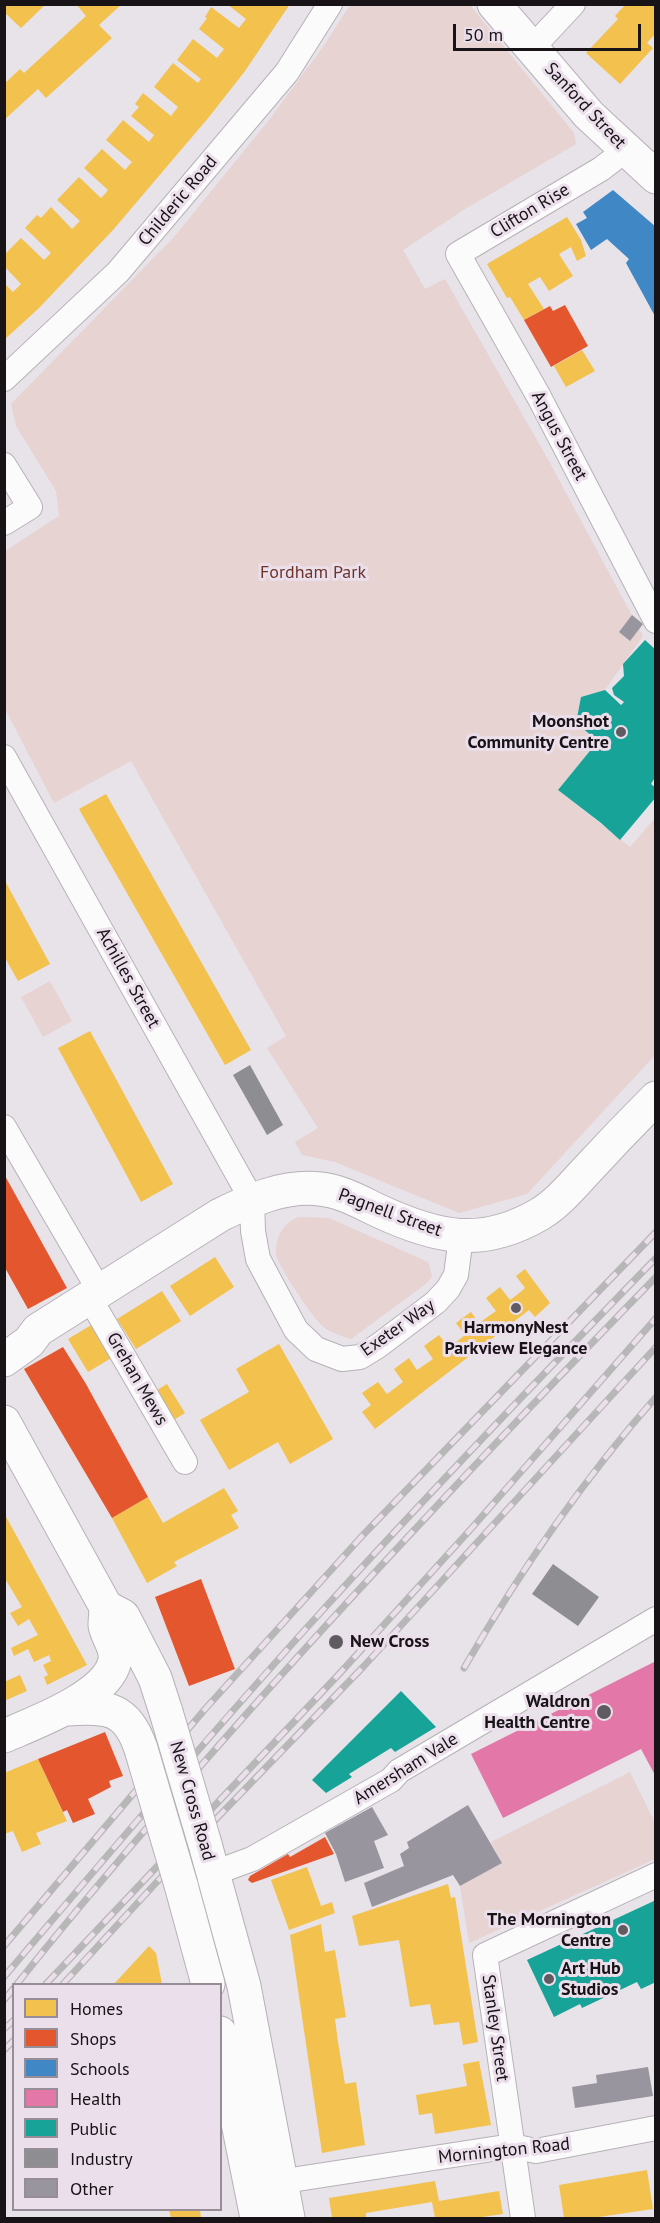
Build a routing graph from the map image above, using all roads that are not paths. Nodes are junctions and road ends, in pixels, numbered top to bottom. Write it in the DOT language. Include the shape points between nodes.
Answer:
graph roads {
  1 [pos="330,4"];
  2 [pos="494,4"];
  3 [pos="573,4"];
  4 [pos="532,48"];
  5 [pos="612,158"];
  6 [pos="656,177"];
  7 [pos="458,254"];
  8 [pos="4,379"];
  9 [pos="4,465"];
  10 [pos="4,523"];
  11 [pos="656,621"];
  12 [pos="4,757"];
  13 [pos="656,1098"];
  14 [pos="4,1127"];
  15 [pos="252,1200"];
  16 [pos="461,1237"];
  17 [pos="94,1293"];
  18 [pos="38,1330"];
  19 [pos="4,1331"];
  20 [pos="4,1360"];
  21 [pos="4,1422"];
  22 [pos="185,1462"];
  23 [pos="106,1607"];
  24 [pos="656,1619"];
  25 [pos="67,1709"];
  26 [pos="4,1736"];
  27 [pos="211,1866"];
  28 [pos="656,1875"];
  29 [pos="208,1983"];
  30 [pos="222,2040"];
  31 [pos="656,2128"];
  32 [pos="512,2146"];
  33 [pos="266,2184"];
  34 [pos="257,2218"];
  35 [pos="288,2218"];
  36 [pos="523,2218"];
  1 -- 8 [label="street, Childeric Road" via="287,72 118,272"];
  2 -- 4 [label="main road, Sanford Street"];
  3 -- 4 [label="street"];
  4 -- 5 [label="main road, Sanford Street" via="589,116"];
  5 -- 6 [label="main road, Sanford Street"];
  5 -- 7 [label="street, Clifton Rise"];
  7 -- 11 [label="street, Angus Street" via="538,395"];
  9 -- 10 [label="street" via="30,507"];
  12 -- 15 [label="street, Achilles Street"];
  13 -- 16 [label="main road, Pagnell Street" via="542,1213 498,1232"];
  14 -- 17 [label="street, Grehan Mews"];
  15 -- 16 [label="main road, Pagnell Street" via="297,1189 321,1189 348,1195 429,1231"];
  15 -- 16 [label="street, Exeter Way" via="258,1259 296,1330 316,1349 342,1359 360,1357 378,1347 436,1302 456,1275"];
  15 -- 17 [label="main road, Pagnell Street" via="220,1215"];
  17 -- 18 [label="main road, Pagnell Street"];
  17 -- 22 [label="street, Grehan Mews"];
  18 -- 19 [label="main road"];
  18 -- 20 [label="main road, Pagnell Street" via="29,1342"];
  21 -- 23 [label="main road, New Cross Road"];
  23 -- 25 [label="main road" via="105,1627 115,1647 113,1667 107,1677"];
  23 -- 27 [label="main road, New Cross Road, bridge" via="123,1616 155,1678"];
  24 -- 27 [label="street, Amersham Vale" via="399,1771 391,1780 252,1859"];
  25 -- 26 [label="main road"];
  25 -- 29 [label="main road, New Cross Road, bridge" via="106,1708 118,1713 134,1729"];
  27 -- 33 [label="main road, New Cross Road" via="244,1986"];
  28 -- 32 [label="street, Stanley Street" via="485,1955"];
  30 -- 33 [label="main road, New Cross Road"];
  31 -- 32 [label="street, Mornington Road" via="536,2151"];
  32 -- 33 [label="street, Mornington Road"];
  32 -- 36 [label="street, Stanley Street"];
  33 -- 34 [label="main road, New Cross Road"];
  33 -- 35 [label="main road, New Cross Road"];
}
